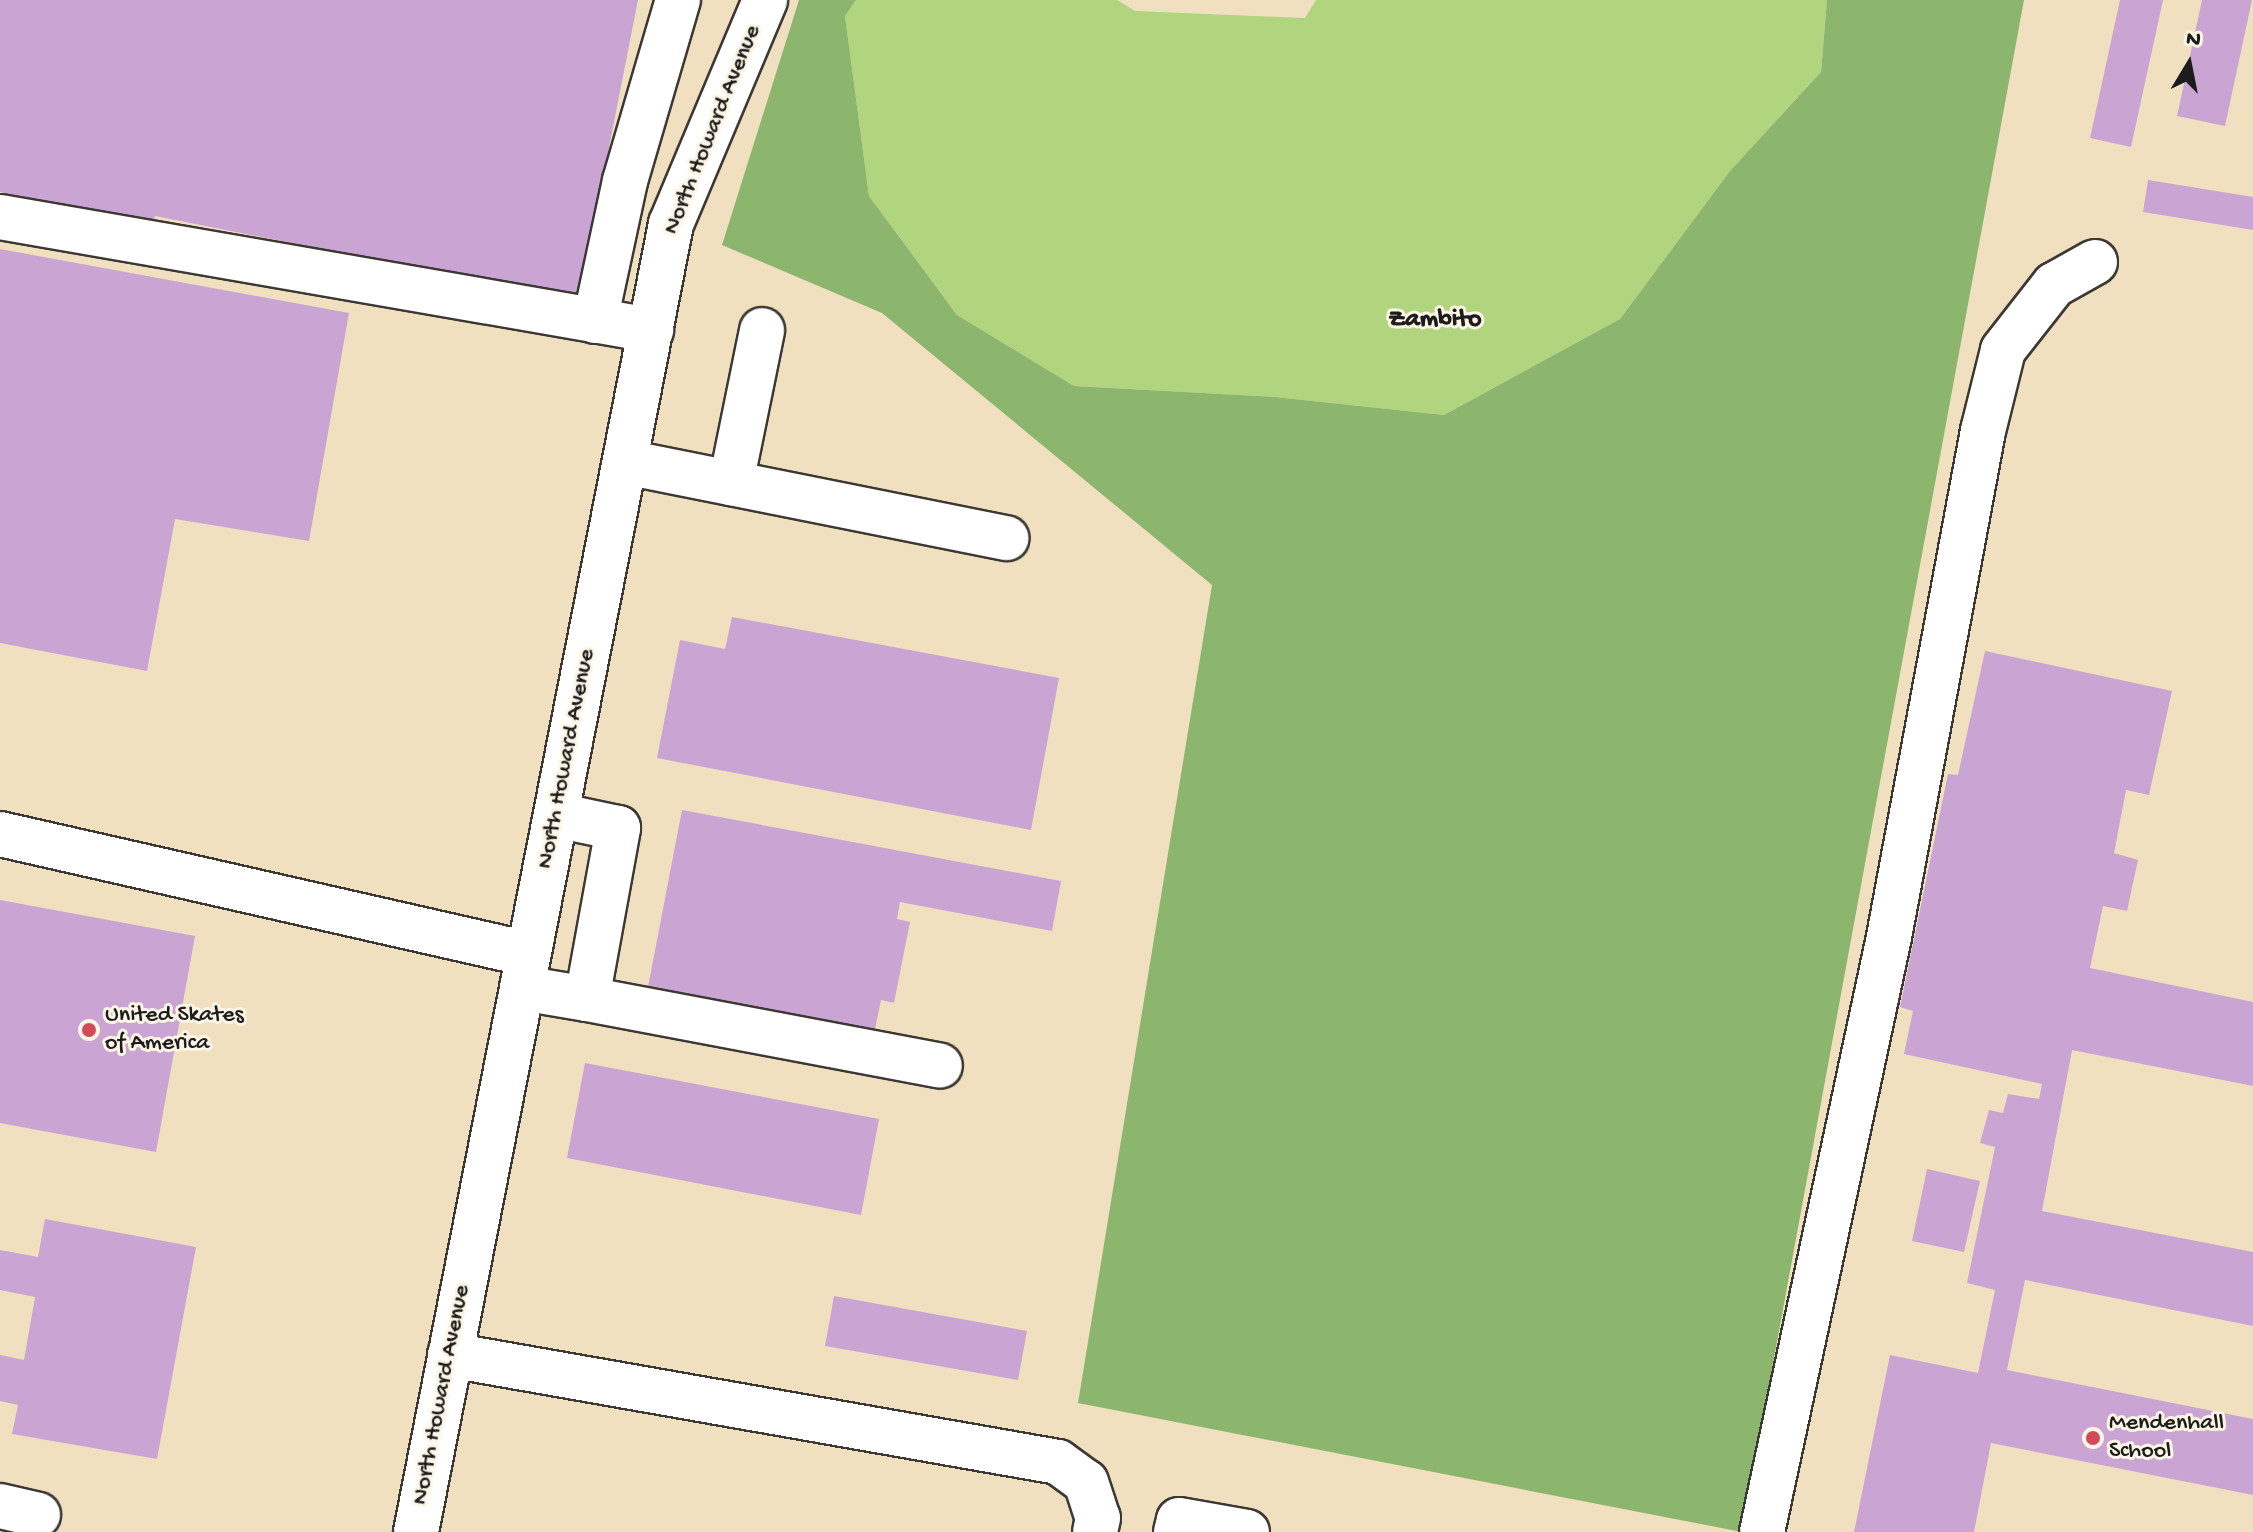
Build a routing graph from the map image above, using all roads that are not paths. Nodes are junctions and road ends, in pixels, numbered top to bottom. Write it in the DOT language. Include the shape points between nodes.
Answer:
graph roads {
  1 [pos="678,0"];
  2 [pos="765,0"];
  3 [pos="0,217"];
  4 [pos="2095,262"];
  5 [pos="595,321"];
  6 [pos="651,330"];
  7 [pos="762,330"];
  8 [pos="625,462"];
  9 [pos="731,483"];
  10 [pos="1007,538"];
  11 [pos="556,815"];
  12 [pos="0,834"];
  13 [pos="525,971"];
  14 [pos="587,999"];
  15 [pos="940,1066"];
  16 [pos="450,1355"];
  17 [pos="416,1532"];
  18 [pos="1095,1532"];
  19 [pos="1176,1532"];
  20 [pos="1247,1532"];
  21 [pos="1762,1532"];
  1 -- 5 [label="street" via="625,181"];
  2 -- 6 [label="street, North Howard Avenue" via="671,224"];
  3 -- 5 [label="street"];
  4 -- 21 [label="street" via="2054,285 2003,350 1983,431 1889,937"];
  5 -- 6 [label="street"];
  6 -- 8 [label="street, North Howard Avenue"];
  7 -- 9 [label="street"];
  8 -- 9 [label="street"];
  8 -- 11 [label="street, North Howard Avenue"];
  9 -- 10 [label="street"];
  11 -- 13 [label="street, North Howard Avenue"];
  11 -- 14 [label="street" via="618,828"];
  12 -- 13 [label="street"];
  13 -- 14 [label="street"];
  13 -- 16 [label="street, North Howard Avenue"];
  14 -- 15 [label="street"];
  16 -- 17 [label="street, North Howard Avenue"];
  16 -- 18 [label="street" via="1058,1462 1086,1482 1098,1518"];
  19 -- 20 [label="street" via="1179,1520"];
}
